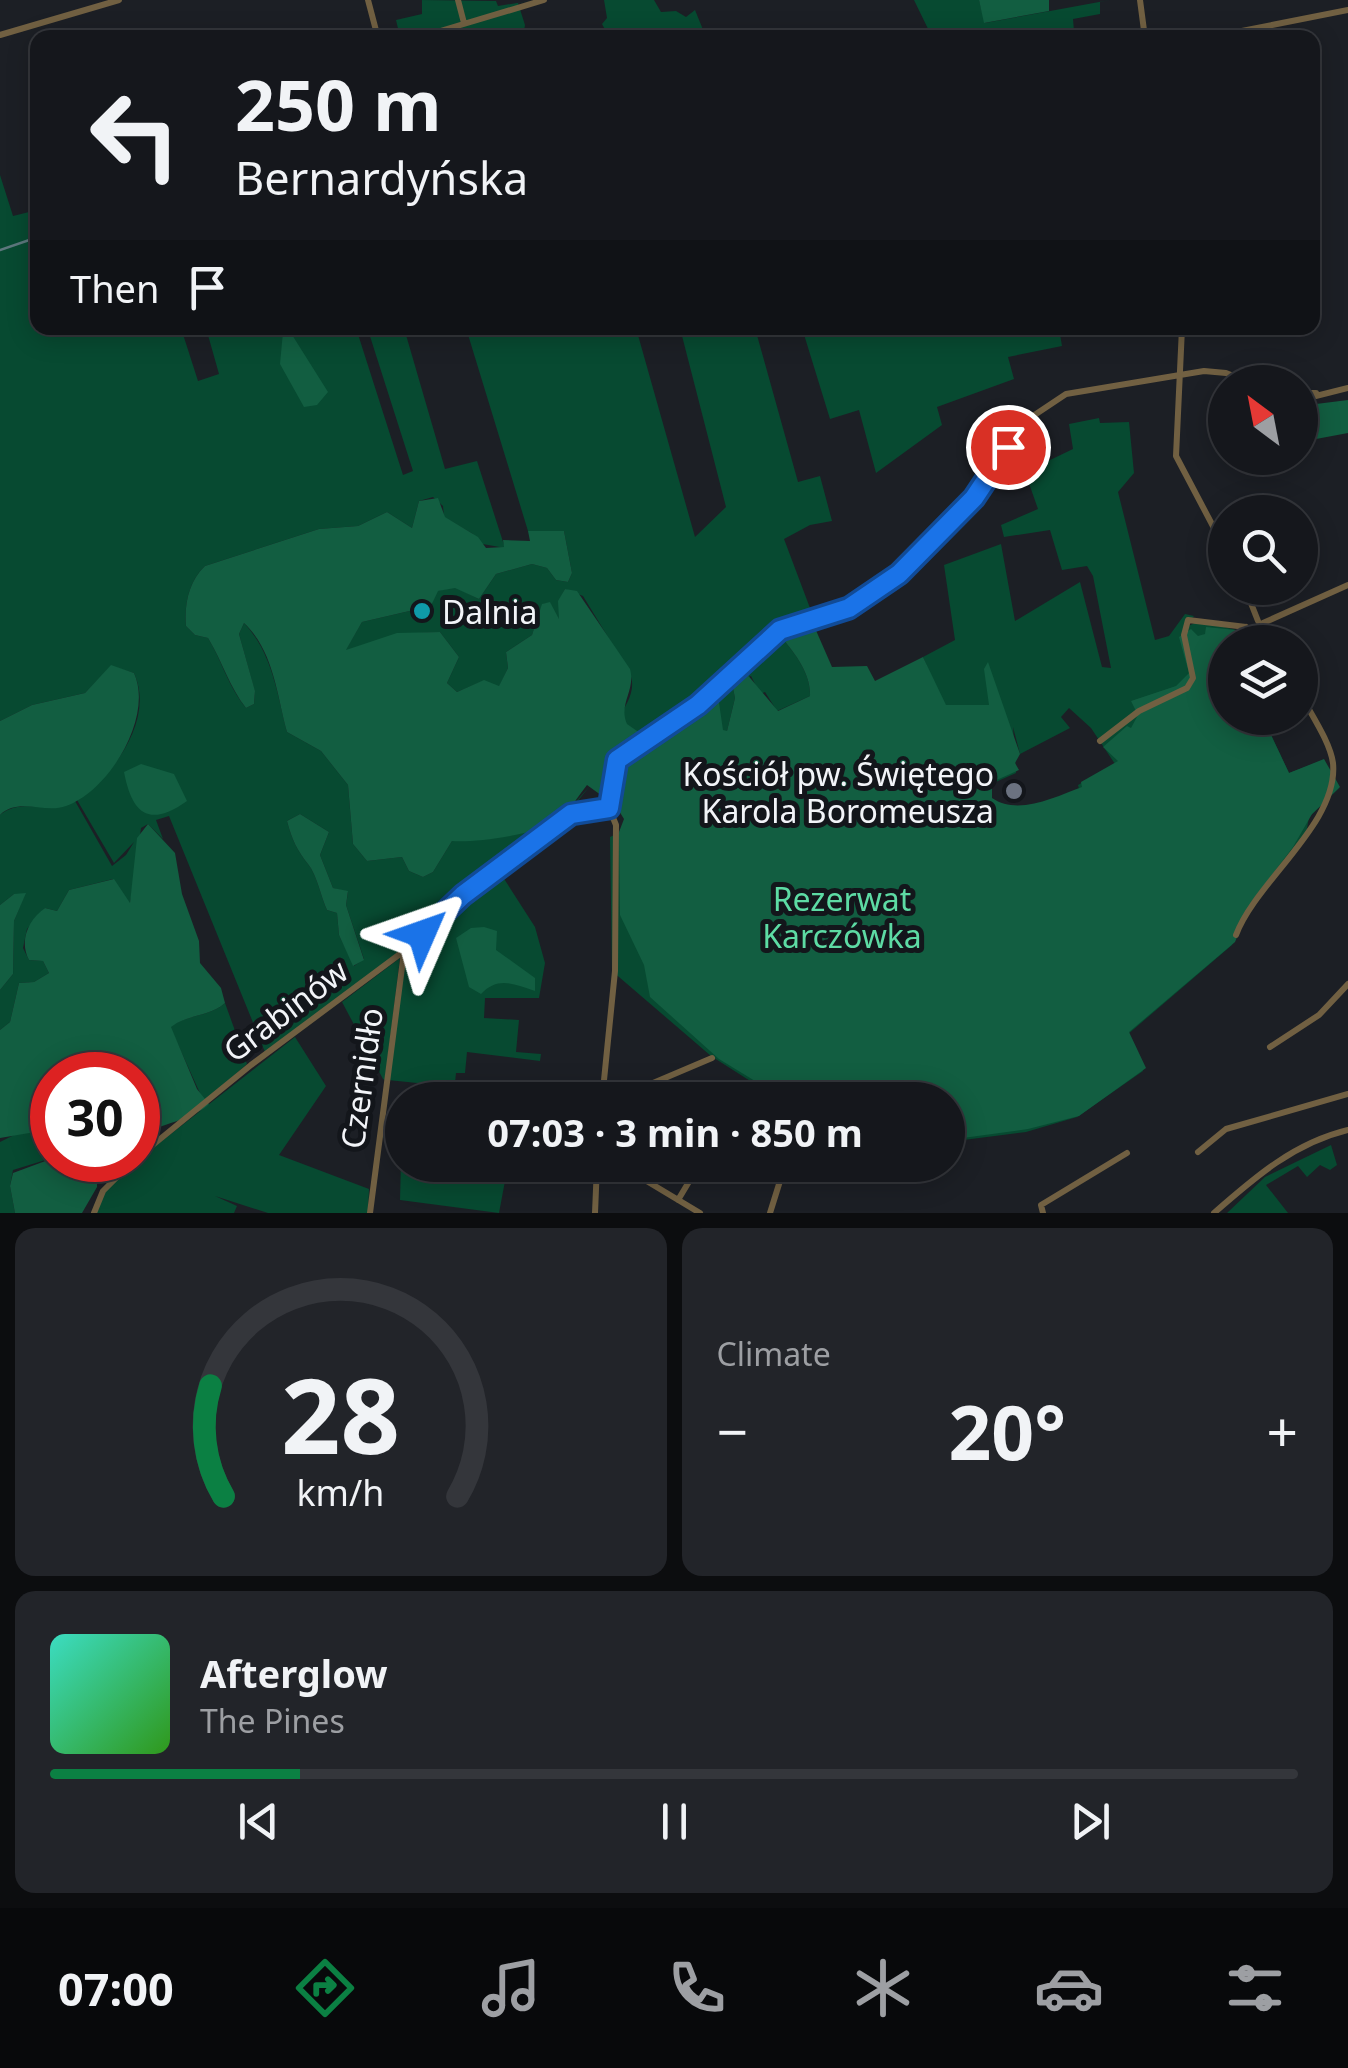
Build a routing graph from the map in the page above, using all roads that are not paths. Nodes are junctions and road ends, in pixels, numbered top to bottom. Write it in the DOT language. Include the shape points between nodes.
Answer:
graph roads {
  1 [pos="119,0"];
  2 [pos="368,0"];
  3 [pos="458,0"];
  4 [pos="544,0"];
  5 [pos="1140,0"];
  6 [pos="96,3"];
  7 [pos="1348,10"];
  8 [pos="464,23"];
  9 [pos="376,30"];
  10 [pos="434,30"];
  11 [pos="1145,30"];
  12 [pos="1245,30"];
  13 [pos="0,35"];
  14 [pos="1182,335"];
  15 [pos="1208,372"];
  16 [pos="1180,374"];
  17 [pos="1348,388"];
  18 [pos="1318,393"];
  19 [pos="1208,517"];
  20 [pos="1348,585"];
  21 [pos="1252,605"];
  22 [pos="1260,622"];
  23 [pos="1229,625"];
  24 [pos="1252,625"];
  25 [pos="1262,625"];
  26 [pos="1318,731"];
  27 [pos="1100,742"];
  28 [pos="609,808"];
  29 [pos="1236,935"];
  30 [pos="404,951"];
  31 [pos="1348,984"];
  32 [pos="1270,1047"];
  33 [pos="712,1058"];
  34 [pos="604,1082"];
  35 [pos="655,1082"];
  36 [pos="1348,1094"];
  37 [pos="1348,1130"];
  38 [pos="160,1139"];
  39 [pos="1198,1152"];
  40 [pos="1128,1153"];
  41 [pos="112,1182"];
  42 [pos="596,1182"];
  43 [pos="648,1182"];
  44 [pos="689,1182"];
  45 [pos="780,1182"];
  46 [pos="678,1200"];
  47 [pos="94,1213"];
  48 [pos="370,1213"];
  49 [pos="595,1213"];
  50 [pos="700,1213"];
  51 [pos="770,1213"];
  52 [pos="1043,1213"];
  53 [pos="1214,1213"];
  1 -- 6 [label="street"];
  2 -- 9 [label="street"];
  3 -- 8 [label="street"];
  4 -- 8 [label="street"];
  5 -- 11 [label="street"];
  6 -- 13 [label="street"];
  7 -- 12 [label="street"];
  8 -- 10 [label="street"];
  14 -- 16 [label="street"];
  15 -- 16 [label="street"];
  16 -- 19 [label="street" via="1176,456"];
  16 -- 28 [label="street" via="1066,394 1043,406 1014,436 981,490 914,562 849,608 780,630 698,705 626,751 617,760"];
  17 -- 18 [label="street"];
  20 -- 22 [label="street"];
  21 -- 22 [label="street"];
  22 -- 24 [label="street"];
  22 -- 25 [label="street"];
  23 -- 27 [label="street" via="1188,620 1192,681"];
  26 -- 29 [label="street" via="1332,771 1323,807 1250,904"];
  28 -- 30 [label="street, Grabinów" via="571,814 463,895"];
  28 -- 34 [label="street" via="616,825 616,953"];
  30 -- 38 [label="street, Grabinów"];
  30 -- 48 [label="street, Czernidło"];
  31 -- 32 [label="street" via="1320,1015"];
  33 -- 35 [label="street"];
  36 -- 39 [label="street" via="1231,1126"];
  37 -- 53 [label="street" via="1278,1160"];
  40 -- 52 [label="street" via="1047,1201"];
  41 -- 47 [label="street, Grabinów"];
  42 -- 49 [label="street"];
  43 -- 46 [label="street"];
  44 -- 46 [label="street"];
  45 -- 51 [label="street"];
  46 -- 50 [label="street"];
}
